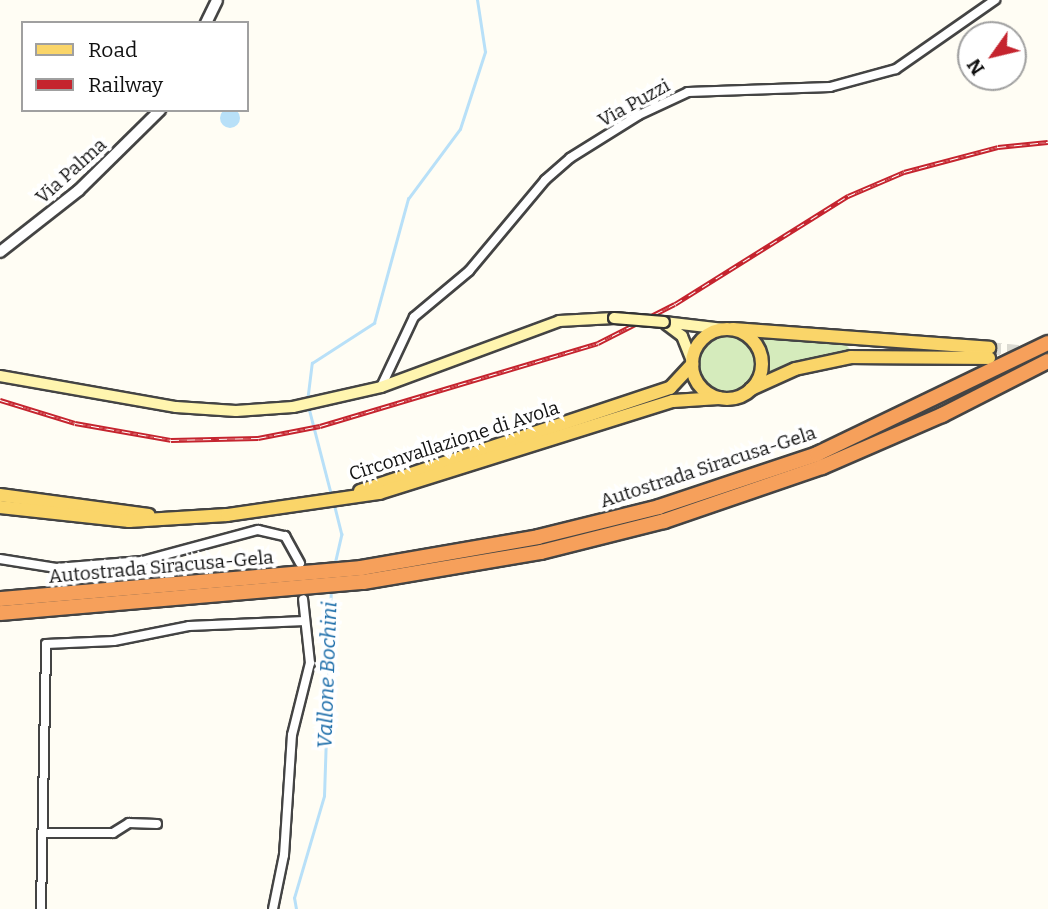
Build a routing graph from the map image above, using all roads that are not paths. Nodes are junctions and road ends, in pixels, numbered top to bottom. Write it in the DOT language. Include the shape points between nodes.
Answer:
graph roads {
  1 [pos="217,0"];
  2 [pos="995,0"];
  3 [pos="207,21"];
  4 [pos="158,112"];
  5 [pos="0,252"];
  6 [pos="664,322"];
  7 [pos="728,329"];
  8 [pos="1048,343"];
  9 [pos="1048,360"];
  10 [pos="692,363"];
  11 [pos="0,376"];
  12 [pos="381,387"];
  13 [pos="751,389"];
  14 [pos="719,398"];
  15 [pos="4,495"];
  16 [pos="346,497"];
  17 [pos="0,507"];
  18 [pos="159,517"];
  19 [pos="0,559"];
  20 [pos="300,563"];
  21 [pos="362,575"];
  22 [pos="324,579"];
  23 [pos="0,599"];
  24 [pos="303,599"];
  25 [pos="0,613"];
  26 [pos="305,621"];
  27 [pos="157,824"];
  28 [pos="42,834"];
  29 [pos="41,909"];
  30 [pos="273,909"];
  1 -- 3 [label="street"];
  2 -- 12 [label="street, Via Puzzi" via="896,69 830,87 688,92 639,115 570,158 545,180 469,271 414,317"];
  4 -- 5 [label="street, Via Palma" via="79,190"];
  6 -- 7 [label="main road"];
  6 -- 10 [label="main road" via="682,336"];
  6 -- 12 [label="main road, bridge" via="614,318 559,321"];
  7 -- 10 [label="main road" via="702,339"];
  7 -- 13 [label="main road" via="749,336 759,349 762,366"];
  7 -- 13 [label="main road" via="989,353 851,357 794,369"];
  8 -- 21 [label="highway, Autostrada Siracusa-Gela" via="817,454 683,499 538,537"];
  9 -- 21 [label="highway, Autostrada Siracusa-Gela" via="942,415 822,467 664,521 541,551"];
  10 -- 14 [label="main road" via="697,382"];
  10 -- 16 [label="main road, Circonvallazione di Avola" via="670,388"];
  11 -- 12 [label="main road" via="176,407 236,411 293,407"];
  13 -- 14 [label="main road" via="736,397"];
  14 -- 16 [label="main road, Circonvallazione di Avola" via="673,401 428,481"];
  15 -- 18 [label="main road"];
  16 -- 18 [label="main road" via="227,515"];
  17 -- 18 [label="main road" via="75,519"];
  19 -- 20 [label="street" via="56,568 142,561 258,530 285,536"];
  21 -- 22 [label="highway"];
  22 -- 23 [label="highway, Autostrada Siracusa-Gela"];
  22 -- 25 [label="highway, Autostrada Siracusa-Gela"];
  24 -- 26 [label="street"];
  26 -- 28 [label="street" via="189,625 114,642 46,644"];
  26 -- 30 [label="street" via="310,663 292,735 284,855"];
  27 -- 28 [label="street" via="129,823 113,833"];
  28 -- 29 [label="street"];
}
